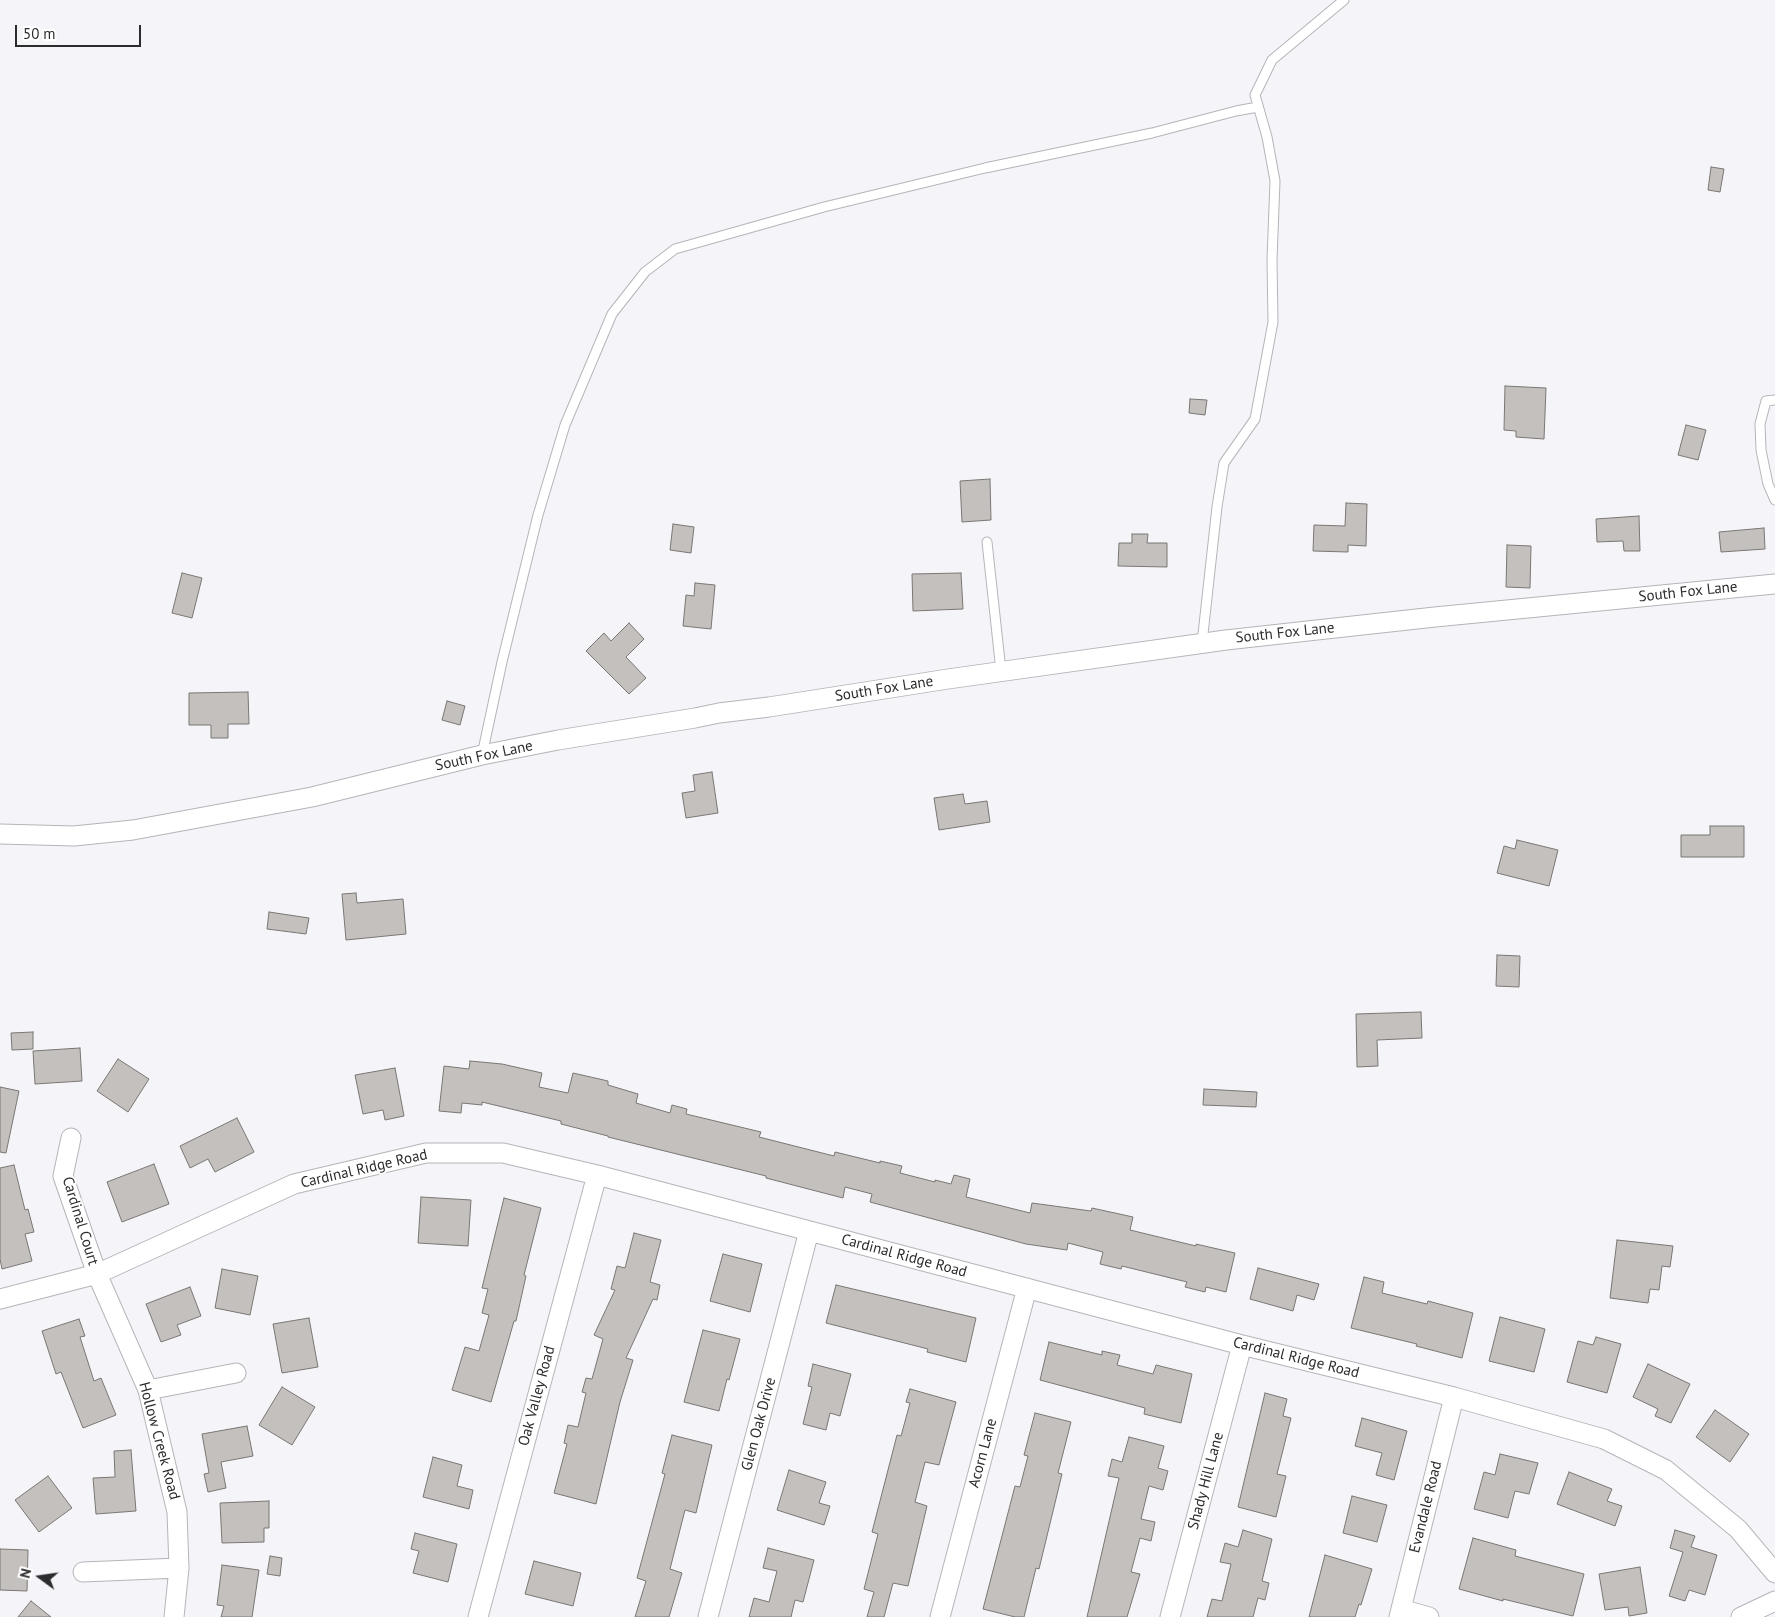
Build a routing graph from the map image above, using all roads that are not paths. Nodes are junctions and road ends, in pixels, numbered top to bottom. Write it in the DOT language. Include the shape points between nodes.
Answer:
graph roads {
  1 [pos="1344,0"];
  2 [pos="1258,107"];
  3 [pos="1775,400"];
  4 [pos="1775,500"];
  5 [pos="987,542"];
  6 [pos="1775,584"];
  7 [pos="1202,643"];
  8 [pos="1000,671"];
  9 [pos="482,755"];
  10 [pos="0,834"];
  11 [pos="71,1138"];
  12 [pos="596,1175"];
  13 [pos="810,1231"];
  14 [pos="97,1274"];
  15 [pos="1027,1288"];
  16 [pos="0,1299"];
  17 [pos="1242,1344"];
  18 [pos="236,1373"];
  19 [pos="148,1390"];
  20 [pos="1454,1397"];
  21 [pos="179,1568"];
  22 [pos="83,1572"];
  23 [pos="1775,1574"];
  24 [pos="1775,1600"];
  25 [pos="1400,1613"];
  26 [pos="481,1616"];
  27 [pos="174,1617"];
  28 [pos="708,1617"];
  29 [pos="940,1617"];
  30 [pos="1170,1617"];
  31 [pos="1429,1617"];
  32 [pos="1741,1617"];
  1 -- 2 [label="lane" via="1272,60 1255,95"];
  2 -- 7 [label="lane" via="1275,181 1273,322 1255,419 1224,463"];
  2 -- 9 [label="lane" via="824,207 674,249 645,272 612,314 566,425 538,516"];
  3 -- 4 [label="lane" via="1766,402 1760,432 1768,484"];
  5 -- 8 [label="lane"];
  6 -- 7 [label="street, South Fox Lane"];
  7 -- 8 [label="street, South Fox Lane"];
  8 -- 9 [label="street, South Fox Lane" via="719,713"];
  9 -- 10 [label="street, South Fox Lane" via="312,797 134,830 74,836"];
  11 -- 14 [label="street, Cardinal Court" via="63,1176"];
  12 -- 13 [label="street, Cardinal Ridge Road"];
  12 -- 14 [label="street, Cardinal Ridge Road" via="503,1153 426,1153 294,1184"];
  12 -- 26 [label="street, Oak Valley Road"];
  13 -- 15 [label="street, Cardinal Ridge Road"];
  13 -- 28 [label="street, Glen Oak Drive"];
  14 -- 16 [label="street, Cardinal Ridge Road"];
  14 -- 19 [label="street, Hollow Creek Road"];
  15 -- 17 [label="street, Cardinal Ridge Road"];
  15 -- 29 [label="street, Acorn Lane"];
  17 -- 20 [label="street, Cardinal Ridge Road"];
  17 -- 30 [label="street, Shady Hill Lane"];
  18 -- 19 [label="street"];
  19 -- 21 [label="street, Hollow Creek Road" via="177,1512"];
  20 -- 23 [label="street, Cardinal Ridge Road" via="1604,1440 1666,1470 1738,1529"];
  20 -- 25 [label="street, Evandale Road"];
  21 -- 22 [label="street"];
  21 -- 27 [label="street, Hollow Creek Road"];
  24 -- 32 [label="street"];
  25 -- 31 [label="street"];
}
